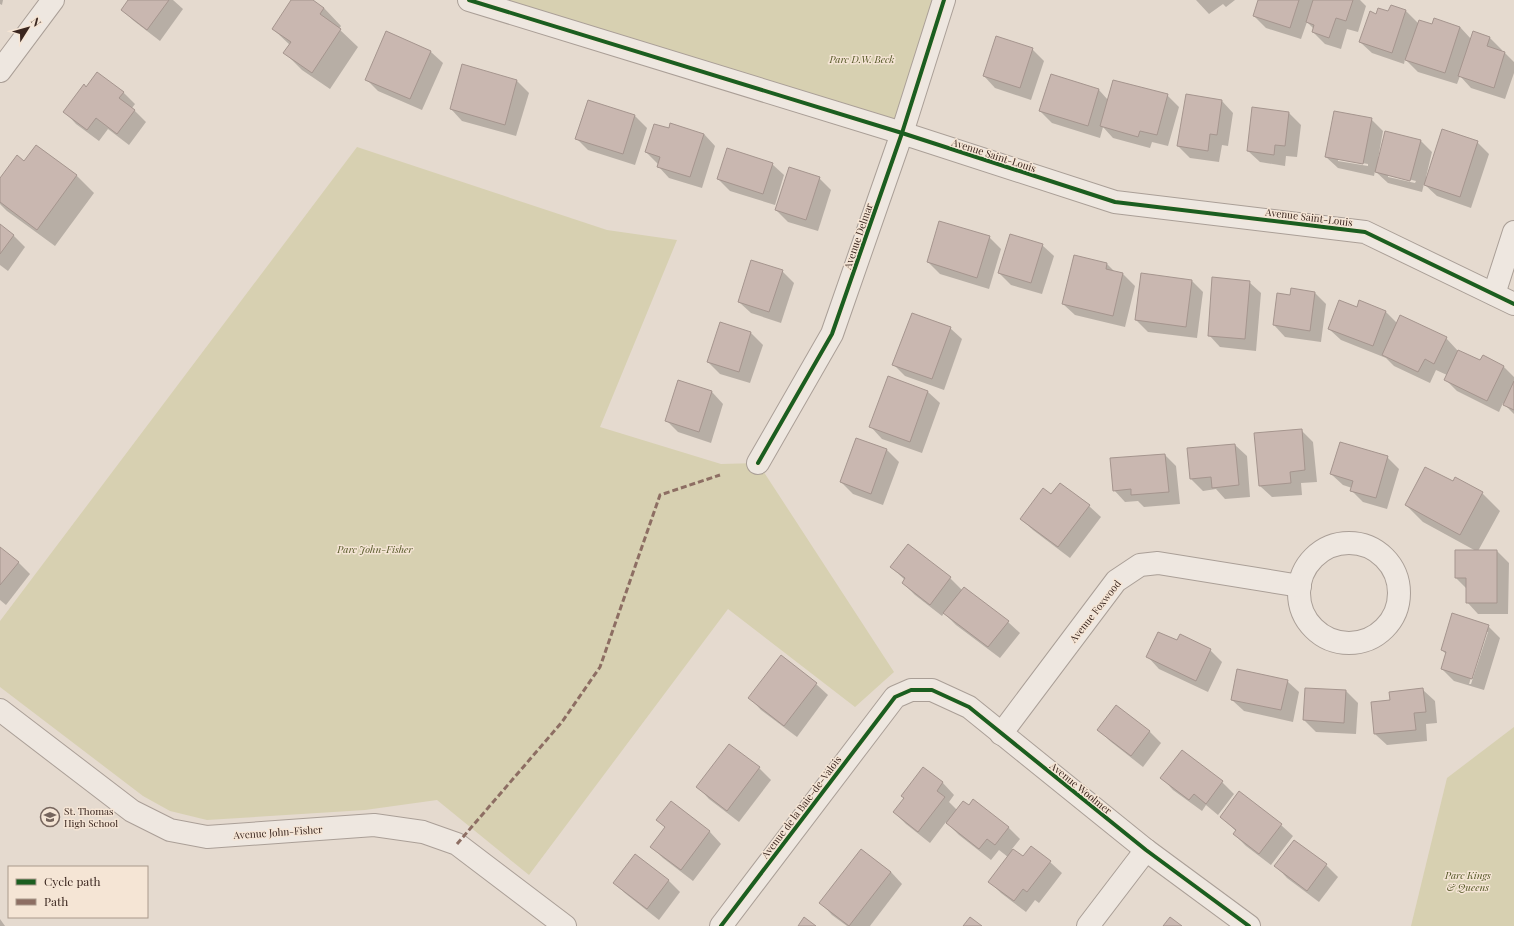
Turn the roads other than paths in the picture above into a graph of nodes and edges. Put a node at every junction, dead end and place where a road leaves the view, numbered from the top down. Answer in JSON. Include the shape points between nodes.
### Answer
{"nodes":[{"id":1,"x":53,"y":0,"type":"edge"},
{"id":2,"x":469,"y":0,"type":"edge"},
{"id":3,"x":944,"y":0,"type":"edge"},
{"id":4,"x":0,"y":71,"type":"edge"},
{"id":5,"x":902,"y":134,"type":"junction"},
{"id":6,"x":1514,"y":232,"type":"edge"},
{"id":7,"x":1494,"y":294,"type":"junction"},
{"id":8,"x":1514,"y":304,"type":"edge"},
{"id":9,"x":758,"y":463,"type":"dead end"},
{"id":10,"x":1300,"y":586,"type":"junction"},
{"id":11,"x":895,"y":697,"type":"joint"},
{"id":12,"x":0,"y":710,"type":"edge"},
{"id":13,"x":1000,"y":734,"type":"junction"},
{"id":14,"x":1146,"y":850,"type":"junction"},
{"id":15,"x":564,"y":926,"type":"edge"},
{"id":16,"x":720,"y":926,"type":"edge"},
{"id":17,"x":1088,"y":926,"type":"edge"},
{"id":18,"x":1249,"y":926,"type":"edge"}],
"edges":[{"from":1,"to":4,"type":"street"},
{"from":2,"to":5,"type":"street","name":"Avenue Saint-Louis"},
{"from":3,"to":5,"type":"street","name":"Avenue Delmar"},
{"from":5,"to":7,"type":"street","name":"Avenue Saint-Louis","via":[[1115,202],[1365,232]]},
{"from":5,"to":9,"type":"street","name":"Avenue Delmar","via":[[832,334]]},
{"from":6,"to":7,"type":"street"},
{"from":7,"to":8,"type":"street","name":"Avenue Saint-Louis"},
{"from":10,"to":10,"type":"street","via":[[1309,562],[1321,550],[1336,544],[1352,542],[1368,546],[1382,554],[1399,582],[1399,598],[1395,614],[1385,628],[1371,638],[1355,643],[1338,642],[1323,635],[1310,624],[1302,609]]},
{"from":10,"to":13,"type":"street","name":"Avenue Foxwood","via":[[1158,563],[1140,565],[1116,581]]},
{"from":11,"to":13,"type":"street","name":"Avenue Woolmer","via":[[911,690],[932,690],[969,707]]},
{"from":11,"to":16,"type":"street","name":"Avenue de la Baie-de-Valois"},
{"from":12,"to":15,"type":"street","name":"Avenue John-Fisher","via":[[132,811],[170,830],[207,837],[374,825],[423,832],[457,844]]},
{"from":13,"to":14,"type":"street","name":"Avenue Woolmer"},
{"from":14,"to":17,"type":"street"},
{"from":14,"to":18,"type":"street","name":"Avenue Woolmer"}]}
